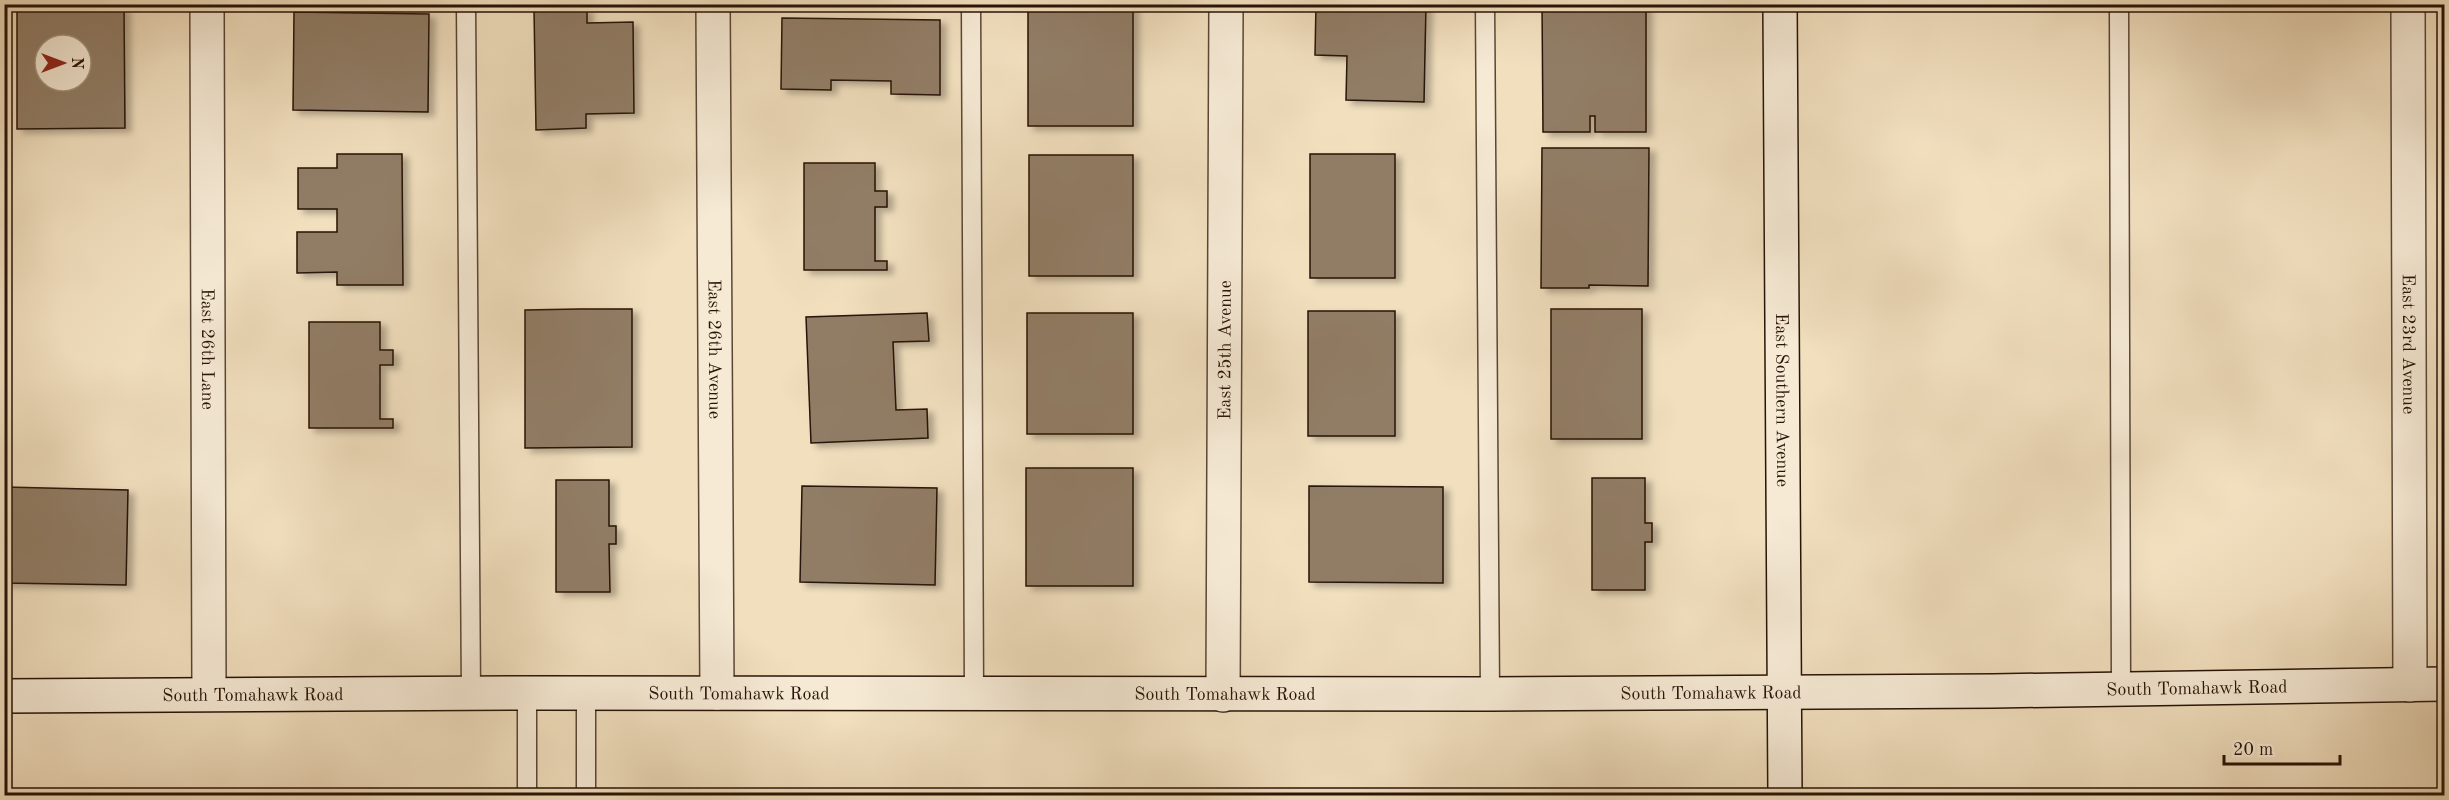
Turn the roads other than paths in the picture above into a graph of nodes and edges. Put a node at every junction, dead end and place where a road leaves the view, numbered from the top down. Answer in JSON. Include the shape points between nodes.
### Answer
{"nodes":[{"id":1,"x":207,"y":4,"type":"edge"},
{"id":2,"x":466,"y":4,"type":"edge"},
{"id":3,"x":713,"y":4,"type":"edge"},
{"id":4,"x":971,"y":4,"type":"edge"},
{"id":5,"x":1226,"y":4,"type":"edge"},
{"id":6,"x":1485,"y":4,"type":"edge"},
{"id":7,"x":1780,"y":4,"type":"edge"},
{"id":8,"x":2119,"y":4,"type":"edge"},
{"id":9,"x":2408,"y":4,"type":"edge"},
{"id":10,"x":2445,"y":684,"type":"edge"},
{"id":11,"x":2410,"y":685,"type":"junction"},
{"id":12,"x":2121,"y":689,"type":"junction"},
{"id":13,"x":1785,"y":692,"type":"junction"},
{"id":14,"x":527,"y":693,"type":"junction"},
{"id":15,"x":586,"y":693,"type":"junction"},
{"id":16,"x":717,"y":693,"type":"junction"},
{"id":17,"x":208,"y":694,"type":"junction"},
{"id":18,"x":471,"y":694,"type":"junction"},
{"id":19,"x":974,"y":694,"type":"junction"},
{"id":20,"x":1490,"y":694,"type":"junction"},
{"id":21,"x":1223,"y":695,"type":"junction"},
{"id":22,"x":4,"y":696,"type":"edge"},
{"id":23,"x":527,"y":795,"type":"edge"},
{"id":24,"x":586,"y":795,"type":"edge"},
{"id":25,"x":1785,"y":795,"type":"edge"}],
"edges":[{"from":1,"to":17,"type":"main road","name":"East 26th Lane"},
{"from":2,"to":18,"type":"lane"},
{"from":3,"to":16,"type":"main road","name":"East 26th Avenue"},
{"from":4,"to":19,"type":"lane"},
{"from":5,"to":21,"type":"main road","name":"East 25th Avenue"},
{"from":6,"to":20,"type":"lane"},
{"from":7,"to":13,"type":"main road","name":"East Southern Avenue"},
{"from":8,"to":12,"type":"lane"},
{"from":9,"to":11,"type":"main road","name":"East 23rd Avenue"},
{"from":10,"to":11,"type":"main road","name":"South Tomahawk Road"},
{"from":11,"to":12,"type":"main road","name":"South Tomahawk Road"},
{"from":12,"to":13,"type":"main road","name":"South Tomahawk Road"},
{"from":13,"to":20,"type":"main road","name":"South Tomahawk Road"},
{"from":13,"to":25,"type":"main road","name":"East Southern Avenue"},
{"from":14,"to":15,"type":"main road","name":"South Tomahawk Road"},
{"from":14,"to":18,"type":"main road","name":"South Tomahawk Road"},
{"from":14,"to":23,"type":"lane"},
{"from":15,"to":16,"type":"main road","name":"South Tomahawk Road"},
{"from":15,"to":24,"type":"lane"},
{"from":16,"to":19,"type":"main road","name":"South Tomahawk Road"},
{"from":17,"to":18,"type":"main road","name":"South Tomahawk Road"},
{"from":17,"to":22,"type":"main road","name":"South Tomahawk Road"},
{"from":19,"to":21,"type":"main road","name":"South Tomahawk Road"},
{"from":20,"to":21,"type":"main road","name":"South Tomahawk Road"}]}
